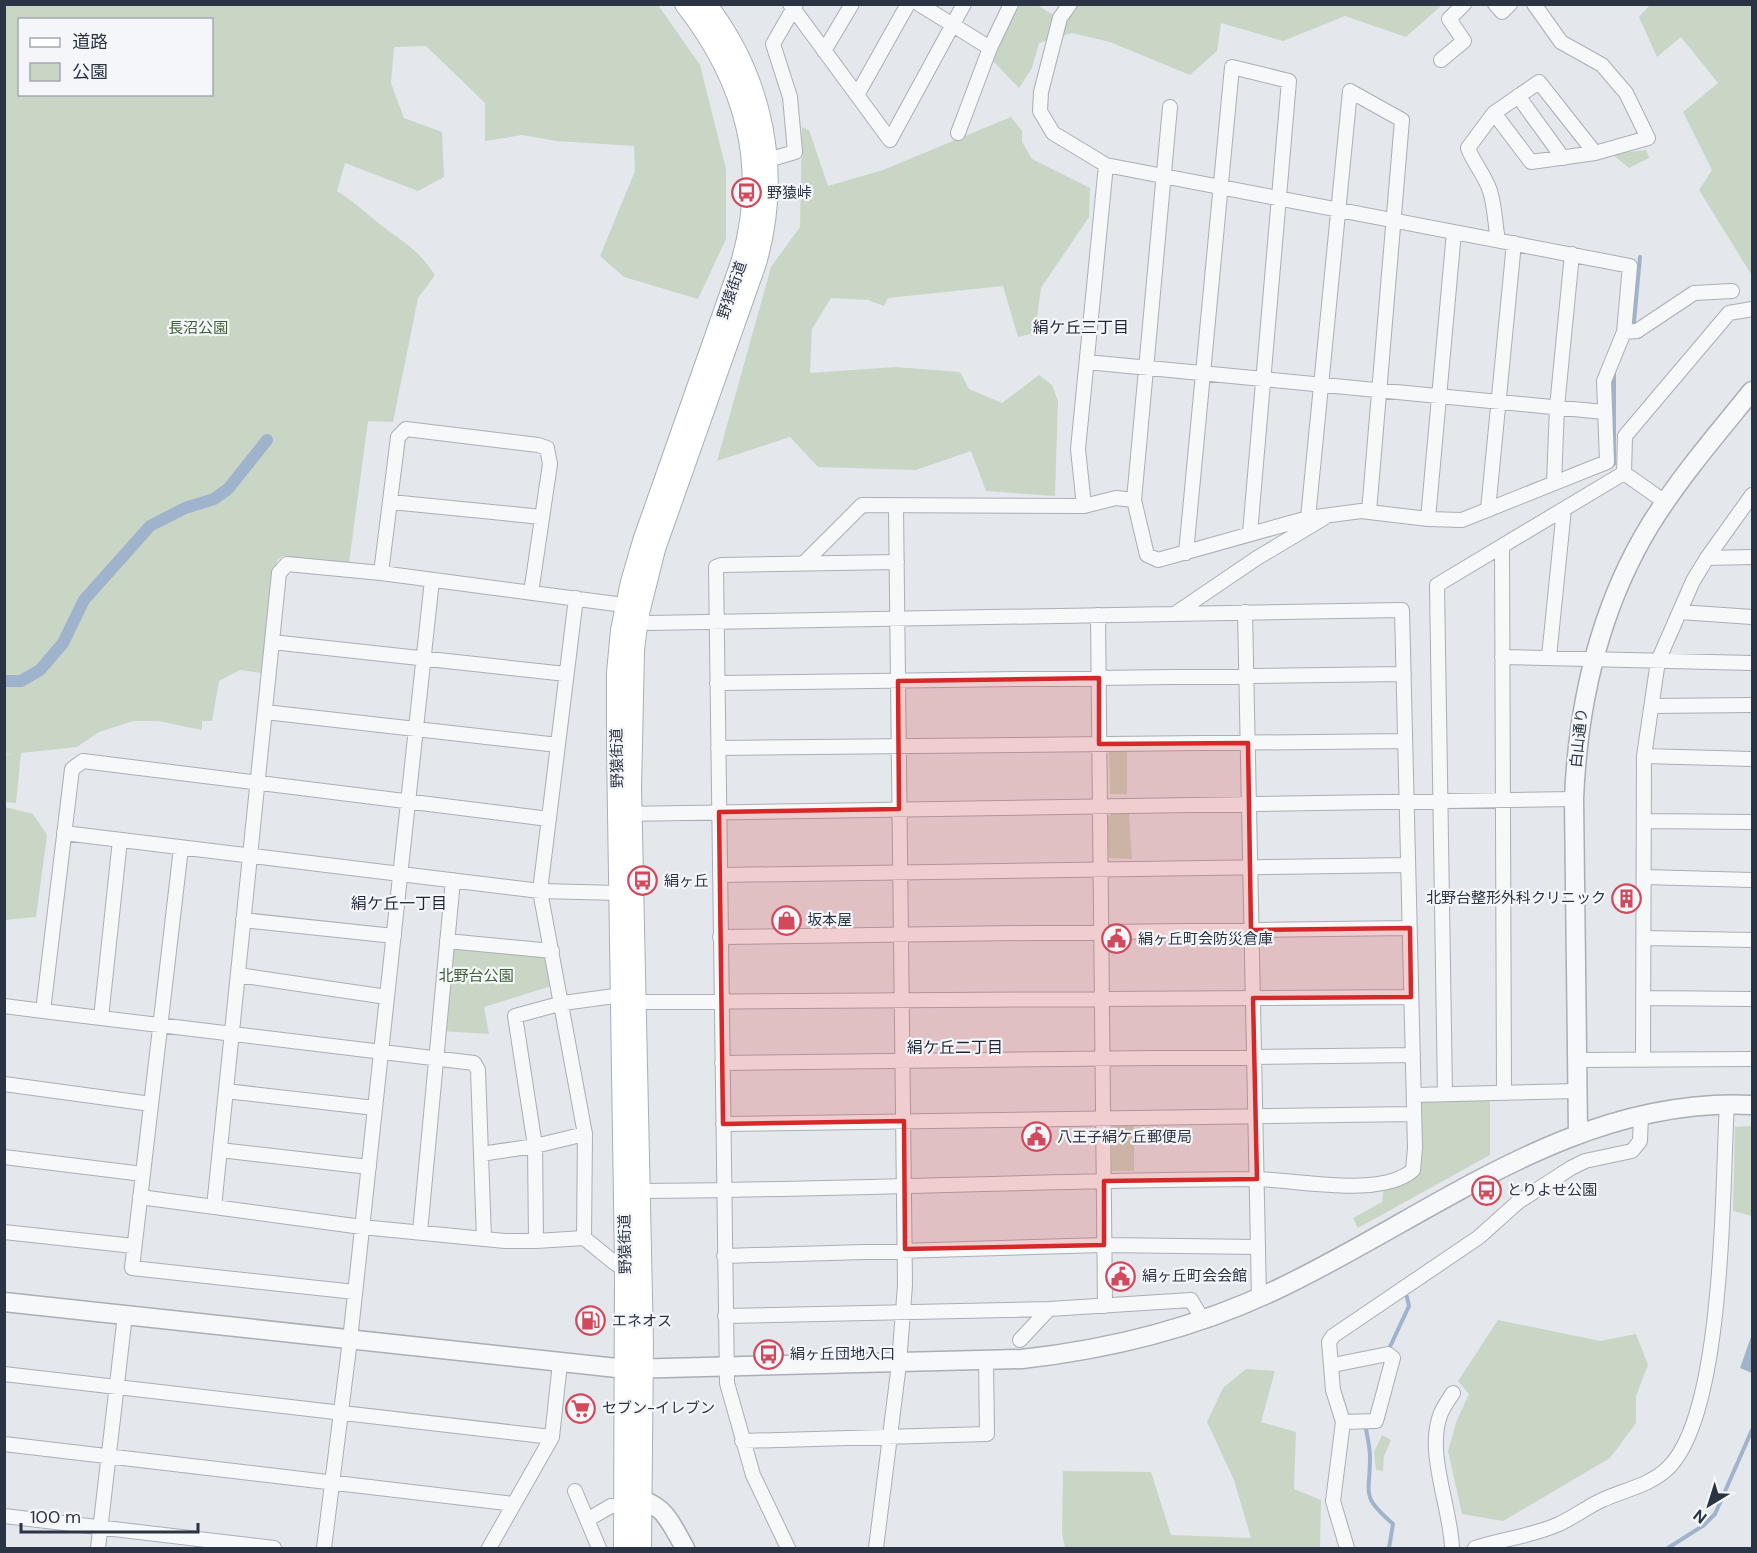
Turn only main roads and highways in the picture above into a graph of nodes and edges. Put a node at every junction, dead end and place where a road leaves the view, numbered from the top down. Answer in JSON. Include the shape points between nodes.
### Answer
{"nodes":[{"id":1,"x":686,"y":4,"type":"edge"},
{"id":2,"x":711,"y":13,"type":"edge"},
{"id":3,"x":631,"y":612,"type":"junction"},
{"id":4,"x":625,"y":814,"type":"junction"},
{"id":5,"x":629,"y":998,"type":"junction"},
{"id":6,"x":634,"y":1369,"type":"junction"},
{"id":7,"x":631,"y":1500,"type":"junction"},
{"id":8,"x":624,"y":1548,"type":"edge"},
{"id":9,"x":641,"y":1548,"type":"edge"}],
"edges":[{"from":1,"to":2,"type":"main road","name":"野猿街道"},
{"from":2,"to":3,"type":"main road","name":"野猿街道","via":[[745,116],[752,160],[752,216],[741,263],[642,541]]},
{"from":2,"to":3,"type":"main road","name":"野猿街道","via":[[736,51],[750,82],[765,133],[767,213],[761,247]]},
{"from":3,"to":4,"type":"main road","name":"野猿街道"},
{"from":4,"to":5,"type":"main road","name":"野猿街道"},
{"from":4,"to":5,"type":"main road","name":"野猿街道","via":[[619,893]]},
{"from":5,"to":6,"type":"main road","name":"野猿街道","via":[[639,1191]]},
{"from":5,"to":6,"type":"main road","name":"野猿街道","via":[[625,1265]]},
{"from":6,"to":7,"type":"main road","name":"野猿街道"},
{"from":7,"to":8,"type":"main road","name":"野猿街道"},
{"from":7,"to":9,"type":"main road","name":"野猿街道"}]}
